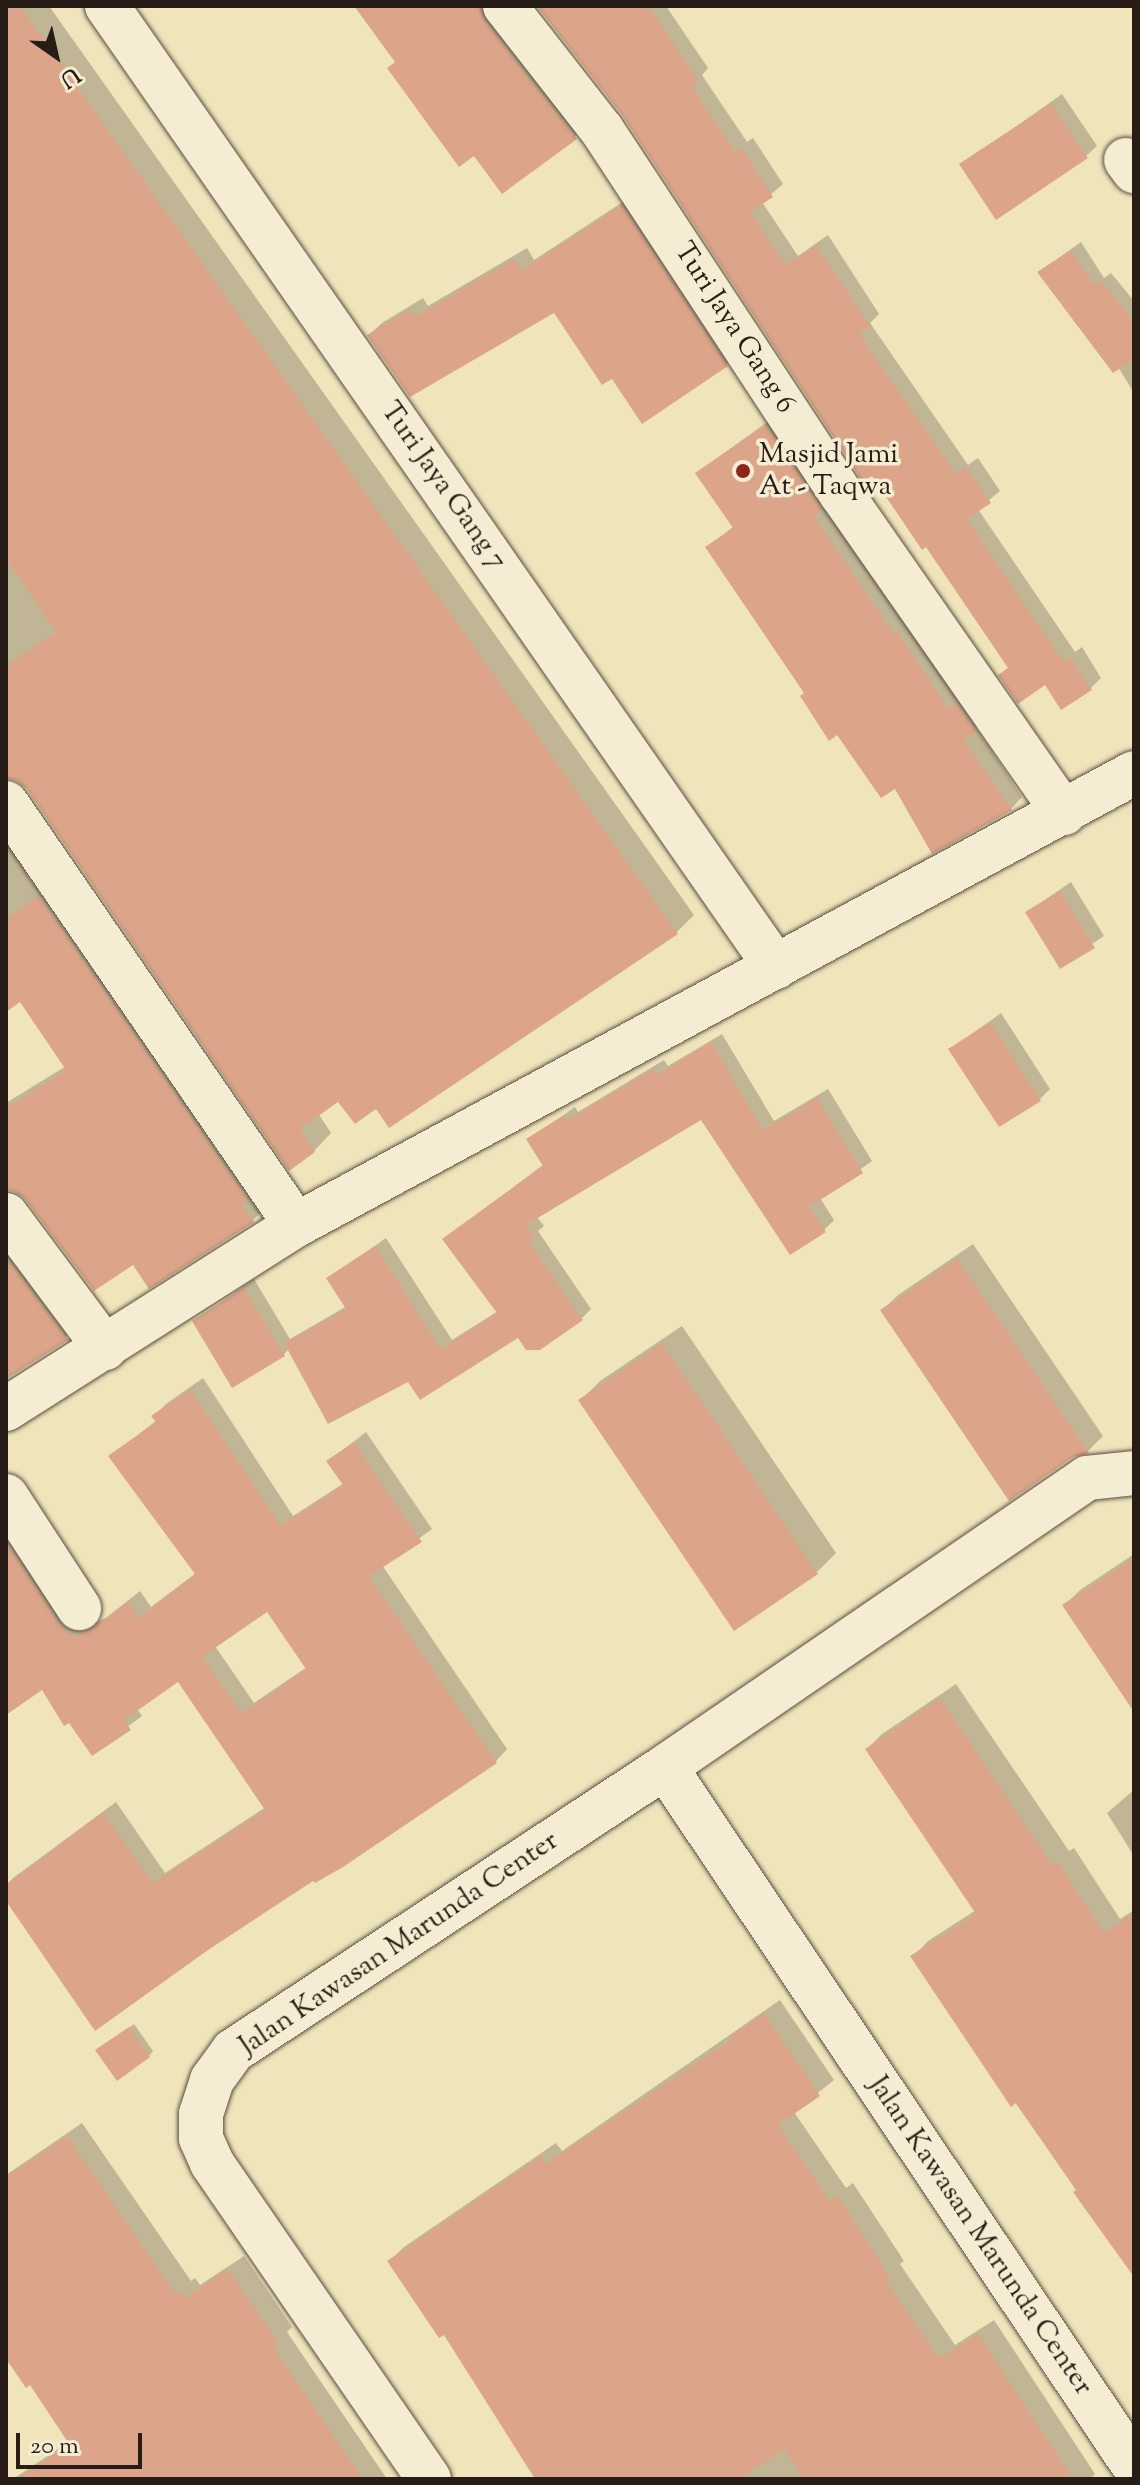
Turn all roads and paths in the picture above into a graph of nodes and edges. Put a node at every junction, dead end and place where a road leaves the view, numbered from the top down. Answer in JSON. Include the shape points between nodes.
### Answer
{"nodes":[{"id":1,"x":107,"y":6,"type":"edge"},
{"id":2,"x":505,"y":6,"type":"edge"},
{"id":3,"x":1134,"y":773,"type":"edge"},
{"id":4,"x":6,"y":803,"type":"edge"},
{"id":5,"x":1064,"y":813,"type":"junction"},
{"id":6,"x":776,"y":967,"type":"junction"},
{"id":7,"x":6,"y":1215,"type":"edge"},
{"id":8,"x":296,"y":1225,"type":"junction"},
{"id":9,"x":105,"y":1348,"type":"junction"},
{"id":10,"x":6,"y":1409,"type":"edge"},
{"id":11,"x":1134,"y":1473,"type":"edge"},
{"id":12,"x":6,"y":1496,"type":"edge"},
{"id":13,"x":79,"y":1608,"type":"dead end"},
{"id":14,"x":665,"y":1767,"type":"junction"},
{"id":15,"x":1134,"y":2466,"type":"edge"},
{"id":16,"x":429,"y":2479,"type":"edge"}],
"edges":[{"from":1,"to":6,"type":"street","name":"Turi Jaya Gang 7"},
{"from":2,"to":5,"type":"street","name":"Turi Jaya Gang 6","via":[[602,130],[842,495]]},
{"from":3,"to":5,"type":"street"},
{"from":4,"to":8,"type":"street"},
{"from":5,"to":6,"type":"street"},
{"from":6,"to":8,"type":"street"},
{"from":7,"to":9,"type":"street"},
{"from":8,"to":9,"type":"street"},
{"from":9,"to":10,"type":"street"},
{"from":11,"to":14,"type":"street","name":"Jalan Kawasan Marunda Center","via":[[1087,1478]]},
{"from":12,"to":13,"type":"street"},
{"from":14,"to":15,"type":"street","name":"Jalan Kawasan Marunda Center"},
{"from":14,"to":16,"type":"street","name":"Jalan Kawasan Marunda Center","via":[[233,2051],[208,2092],[201,2138],[212,2163]]}]}
